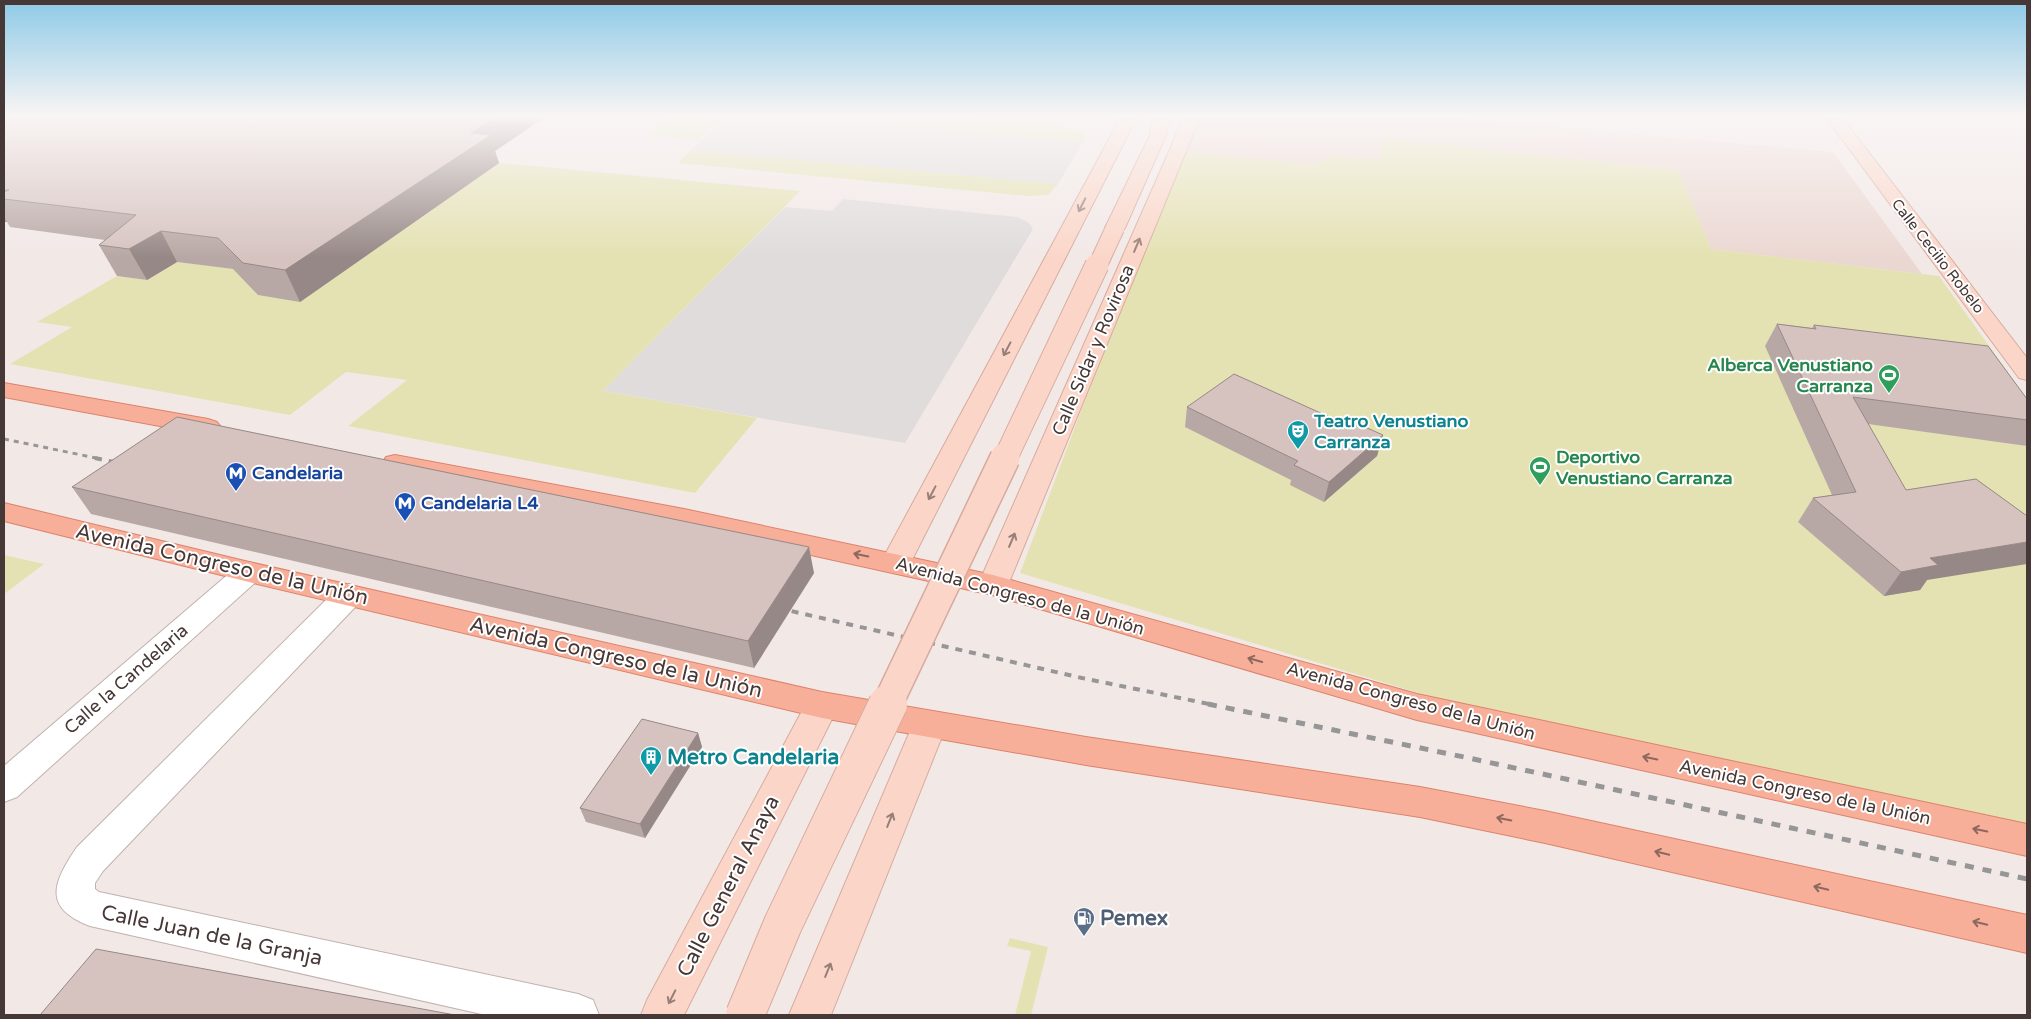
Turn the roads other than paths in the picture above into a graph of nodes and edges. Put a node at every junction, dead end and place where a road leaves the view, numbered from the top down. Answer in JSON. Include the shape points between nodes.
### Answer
{"nodes":[{"id":1,"x":1105,"y":163,"type":"edge"},
{"id":2,"x":1145,"y":163,"type":"edge"},
{"id":3,"x":1173,"y":163,"type":"edge"},
{"id":4,"x":1868,"y":163,"type":"edge"},
{"id":5,"x":2027,"y":373,"type":"edge"},
{"id":6,"x":4,"y":390,"type":"edge"},
{"id":7,"x":234,"y":432,"type":"edge"},
{"id":8,"x":370,"y":458,"type":"edge"},
{"id":9,"x":4,"y":512,"type":"edge"},
{"id":10,"x":896,"y":562,"type":"junction"},
{"id":11,"x":249,"y":572,"type":"junction"},
{"id":12,"x":993,"y":584,"type":"junction"},
{"id":13,"x":348,"y":595,"type":"junction"},
{"id":14,"x":822,"y":705,"type":"junction"},
{"id":15,"x":930,"y":724,"type":"junction"},
{"id":16,"x":4,"y":786,"type":"edge"},
{"id":17,"x":2027,"y":840,"type":"edge"},
{"id":18,"x":2027,"y":934,"type":"edge"},
{"id":19,"x":578,"y":1015,"type":"edge"},
{"id":20,"x":662,"y":1015,"type":"edge"},
{"id":21,"x":746,"y":1015,"type":"edge"},
{"id":22,"x":810,"y":1015,"type":"edge"}],
"edges":[{"from":1,"to":10,"type":"street","one_way":true},
{"from":2,"to":21,"type":"street","bridge":true,"via":[[784,924]]},
{"from":12,"to":3,"type":"street","name":"Calle Sidar y Rovirosa","one_way":true},
{"from":4,"to":5,"type":"street","name":"Calle Cecilio Robelo"},
{"from":6,"to":7,"type":"main road"},
{"from":10,"to":8,"type":"main road","name":"Avenida Congreso de la Unión","one_way":true},
{"from":9,"to":11,"type":"main road","name":"Avenida Congreso de la Unión"},
{"from":10,"to":12,"type":"main road","name":"Avenida Congreso de la Unión"},
{"from":11,"to":13,"type":"main road","name":"Avenida Congreso de la Unión"},
{"from":11,"to":16,"type":"street","name":"Calle la Candelaria"},
{"from":17,"to":12,"type":"main road","name":"Avenida Congreso de la Unión","one_way":true,"via":[[1417,706]]},
{"from":13,"to":14,"type":"main road","name":"Avenida Congreso de la Unión"},
{"from":13,"to":19,"type":"street","name":"Calle Juan de la Granja","via":[[90,859],[76,880],[76,898],[90,908]]},
{"from":14,"to":15,"type":"main road","name":"Avenida Congreso de la Unión"},
{"from":14,"to":20,"type":"street","name":"Calle General Anaya","one_way":true},
{"from":18,"to":15,"type":"main road","name":"Avenida Congreso de la Unión","one_way":true,"via":[[1420,802]]},
{"from":22,"to":15,"type":"street","one_way":true}]}
